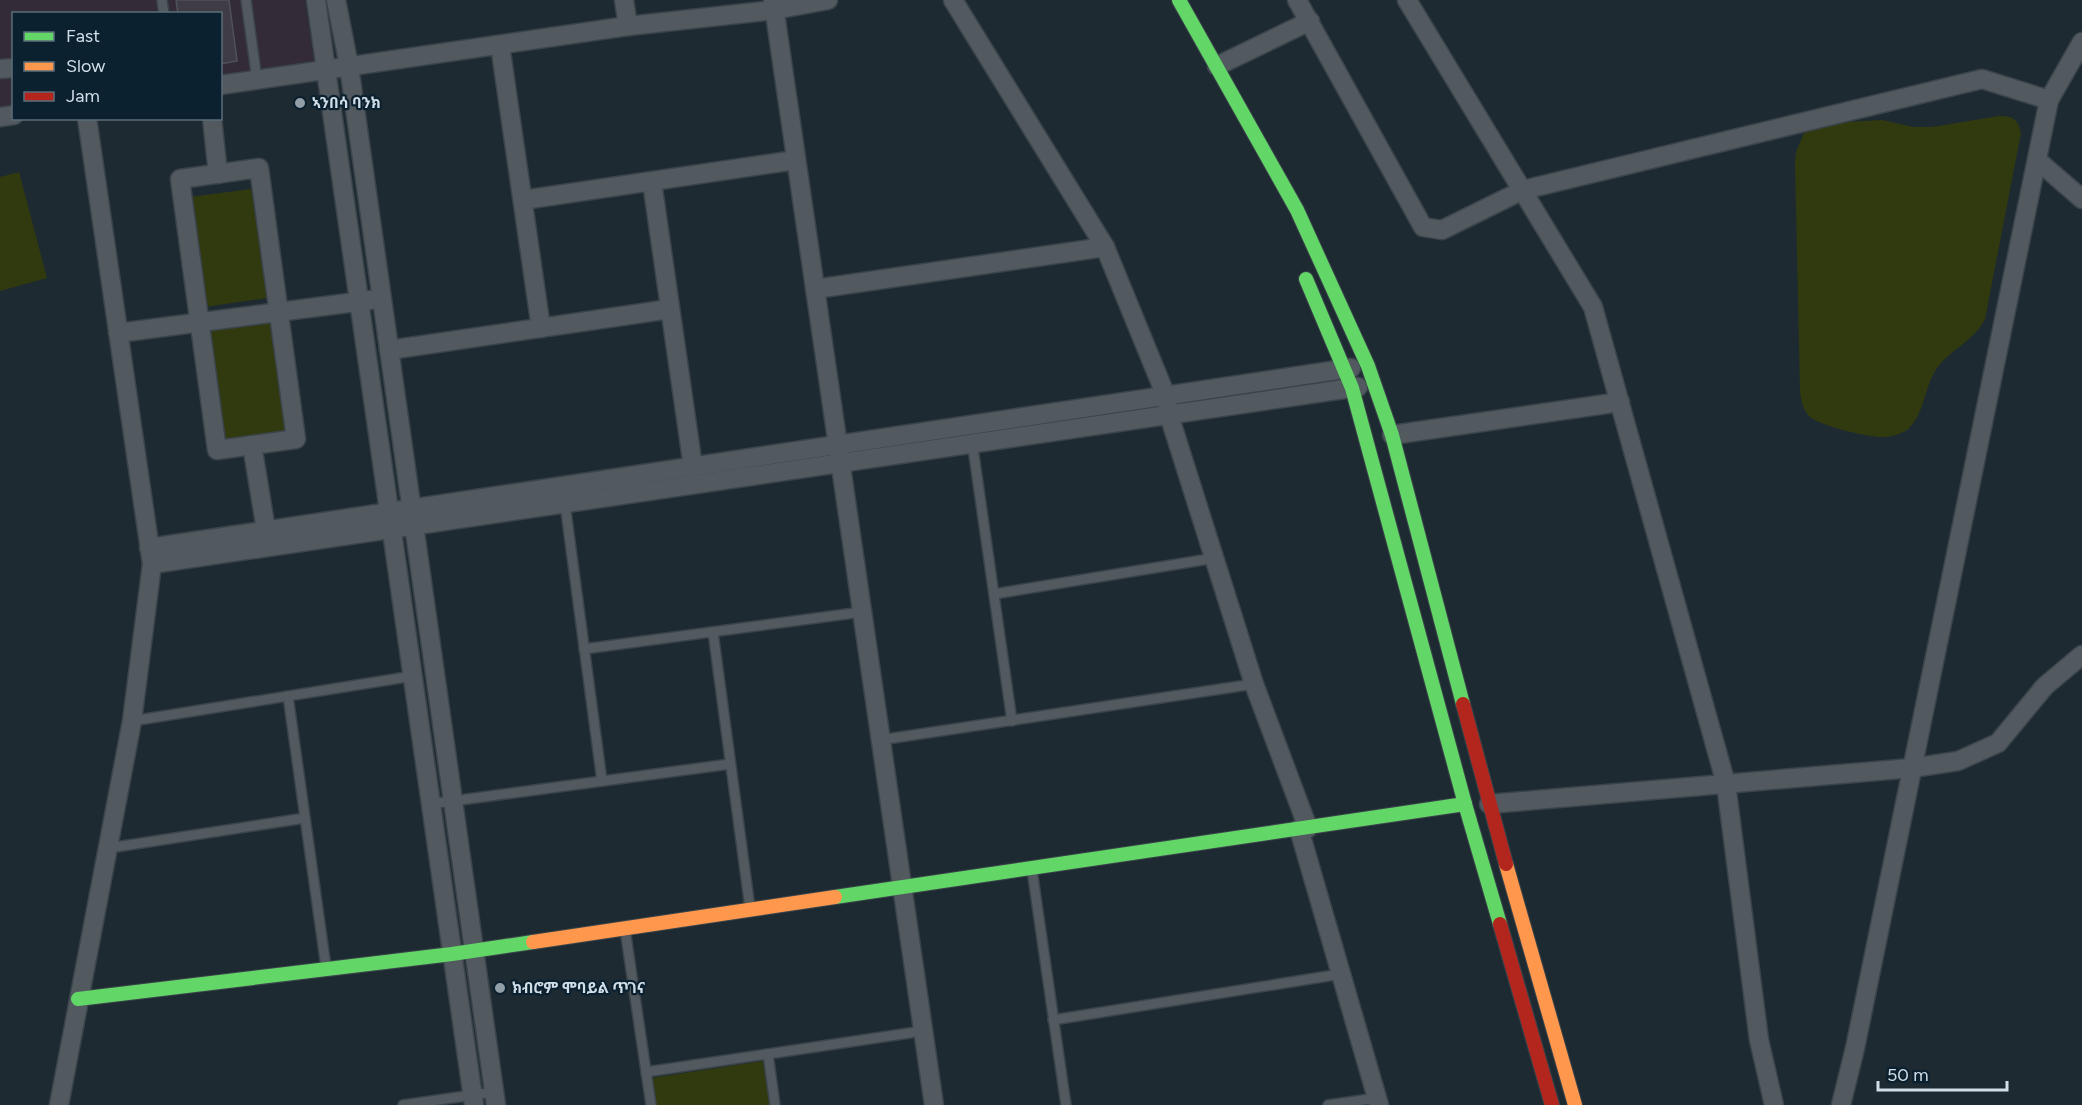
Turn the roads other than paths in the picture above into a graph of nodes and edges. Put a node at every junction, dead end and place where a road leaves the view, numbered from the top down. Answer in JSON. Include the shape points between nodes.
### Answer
{"nodes":[{"id":1,"x":246,"y":0,"type":"edge"},
{"id":2,"x":316,"y":0,"type":"edge"},
{"id":3,"x":336,"y":0,"type":"edge"},
{"id":4,"x":624,"y":0,"type":"edge"},
{"id":5,"x":828,"y":0,"type":"edge"},
{"id":6,"x":953,"y":0,"type":"edge"},
{"id":7,"x":1179,"y":0,"type":"edge"},
{"id":8,"x":1297,"y":0,"type":"edge"},
{"id":9,"x":1407,"y":0,"type":"edge"},
{"id":10,"x":774,"y":5,"type":"edge"},
{"id":11,"x":1310,"y":21,"type":"junction"},
{"id":12,"x":628,"y":26,"type":"junction"},
{"id":13,"x":2082,"y":42,"type":"edge"},
{"id":14,"x":500,"y":45,"type":"junction"},
{"id":15,"x":349,"y":66,"type":"junction"},
{"id":16,"x":1217,"y":66,"type":"junction"},
{"id":17,"x":326,"y":70,"type":"junction"},
{"id":18,"x":257,"y":80,"type":"junction"},
{"id":19,"x":222,"y":85,"type":"edge"},
{"id":20,"x":2049,"y":100,"type":"junction"},
{"id":21,"x":87,"y":120,"type":"edge"},
{"id":22,"x":212,"y":120,"type":"edge"},
{"id":23,"x":796,"y":160,"type":"junction"},
{"id":24,"x":2037,"y":160,"type":"junction"},
{"id":25,"x":218,"y":174,"type":"junction"},
{"id":26,"x":652,"y":182,"type":"junction"},
{"id":27,"x":1523,"y":190,"type":"junction"},
{"id":28,"x":2082,"y":199,"type":"edge"},
{"id":29,"x":523,"y":200,"type":"junction"},
{"id":30,"x":1105,"y":247,"type":"junction"},
{"id":31,"x":1299,"y":263,"type":"dead end"},
{"id":32,"x":815,"y":289,"type":"junction"},
{"id":33,"x":382,"y":299,"type":"junction"},
{"id":34,"x":359,"y":302,"type":"junction"},
{"id":35,"x":670,"y":309,"type":"junction"},
{"id":36,"x":279,"y":313,"type":"junction"},
{"id":37,"x":200,"y":323,"type":"junction"},
{"id":38,"x":541,"y":328,"type":"junction"},
{"id":39,"x":118,"y":333,"type":"junction"},
{"id":40,"x":389,"y":350,"type":"junction"},
{"id":41,"x":1368,"y":366,"type":"junction"},
{"id":42,"x":1344,"y":370,"type":"junction"},
{"id":43,"x":1374,"y":385,"type":"junction"},
{"id":44,"x":1352,"y":388,"type":"junction"},
{"id":45,"x":1166,"y":396,"type":"junction"},
{"id":46,"x":1620,"y":402,"type":"junction"},
{"id":47,"x":1169,"y":415,"type":"junction"},
{"id":48,"x":969,"y":426,"type":"junction"},
{"id":49,"x":1392,"y":435,"type":"junction"},
{"id":50,"x":972,"y":444,"type":"junction"},
{"id":51,"x":252,"y":445,"type":"junction"},
{"id":52,"x":839,"y":454,"type":"junction"},
{"id":53,"x":693,"y":467,"type":"junction"},
{"id":54,"x":565,"y":504,"type":"junction"},
{"id":55,"x":412,"y":517,"type":"junction"},
{"id":56,"x":390,"y":521,"type":"junction"},
{"id":57,"x":268,"y":539,"type":"junction"},
{"id":58,"x":151,"y":556,"type":"junction"},
{"id":59,"x":1215,"y":558,"type":"junction"},
{"id":60,"x":994,"y":594,"type":"junction"},
{"id":61,"x":862,"y":612,"type":"junction"},
{"id":62,"x":713,"y":632,"type":"junction"},
{"id":63,"x":584,"y":649,"type":"junction"},
{"id":64,"x":2082,"y":655,"type":"edge"},
{"id":65,"x":413,"y":676,"type":"junction"},
{"id":66,"x":1254,"y":684,"type":"junction"},
{"id":67,"x":288,"y":696,"type":"junction"},
{"id":68,"x":132,"y":720,"type":"junction"},
{"id":69,"x":1012,"y":721,"type":"junction"},
{"id":70,"x":880,"y":740,"type":"junction"},
{"id":71,"x":730,"y":764,"type":"junction"},
{"id":72,"x":1912,"y":768,"type":"junction"},
{"id":73,"x":602,"y":781,"type":"junction"},
{"id":74,"x":1726,"y":784,"type":"junction"},
{"id":75,"x":452,"y":801,"type":"junction"},
{"id":76,"x":430,"y":804,"type":"junction"},
{"id":77,"x":1465,"y":804,"type":"junction"},
{"id":78,"x":1489,"y":804,"type":"junction"},
{"id":79,"x":305,"y":818,"type":"junction"},
{"id":80,"x":1304,"y":828,"type":"junction"},
{"id":81,"x":109,"y":848,"type":"junction"},
{"id":82,"x":1032,"y":869,"type":"junction"},
{"id":83,"x":902,"y":888,"type":"junction"},
{"id":84,"x":750,"y":911,"type":"junction"},
{"id":85,"x":625,"y":929,"type":"junction"},
{"id":86,"x":474,"y":951,"type":"junction"},
{"id":87,"x":452,"y":954,"type":"junction"},
{"id":88,"x":326,"y":969,"type":"junction"},
{"id":89,"x":1341,"y":974,"type":"junction"},
{"id":90,"x":78,"y":999,"type":"junction"},
{"id":91,"x":1053,"y":1020,"type":"junction"},
{"id":92,"x":923,"y":1031,"type":"junction"},
{"id":93,"x":1556,"y":1037,"type":"junction"},
{"id":94,"x":1534,"y":1043,"type":"junction"},
{"id":95,"x":768,"y":1054,"type":"junction"},
{"id":96,"x":646,"y":1072,"type":"junction"},
{"id":97,"x":495,"y":1098,"type":"edge"},
{"id":98,"x":473,"y":1100,"type":"edge"},
{"id":99,"x":1378,"y":1102,"type":"edge"},
{"id":100,"x":59,"y":1105,"type":"edge"},
{"id":101,"x":404,"y":1105,"type":"edge"},
{"id":102,"x":651,"y":1105,"type":"edge"},
{"id":103,"x":776,"y":1105,"type":"edge"},
{"id":104,"x":934,"y":1105,"type":"edge"},
{"id":105,"x":1066,"y":1105,"type":"edge"},
{"id":106,"x":1328,"y":1105,"type":"edge"},
{"id":107,"x":1552,"y":1105,"type":"edge"},
{"id":108,"x":1575,"y":1105,"type":"edge"},
{"id":109,"x":1774,"y":1105,"type":"edge"},
{"id":110,"x":1841,"y":1105,"type":"edge"}],
"edges":[{"from":1,"to":18,"type":"lane"},
{"from":2,"to":17,"type":"street"},
{"from":3,"to":15,"type":"street"},
{"from":4,"to":12,"type":"street"},
{"from":5,"to":10,"type":"street"},
{"from":6,"to":30,"type":"street"},
{"from":7,"to":16,"type":"main road"},
{"from":8,"to":11,"type":"street"},
{"from":9,"to":27,"type":"street"},
{"from":10,"to":12,"type":"street"},
{"from":10,"to":23,"type":"street"},
{"from":11,"to":16,"type":"street"},
{"from":11,"to":27,"type":"street","via":[[1423,227],[1442,230]]},
{"from":12,"to":14,"type":"street"},
{"from":13,"to":20,"type":"street"},
{"from":14,"to":15,"type":"street"},
{"from":14,"to":29,"type":"street"},
{"from":15,"to":17,"type":"street"},
{"from":15,"to":33,"type":"street"},
{"from":16,"to":41,"type":"main road","via":[[1297,210]]},
{"from":17,"to":18,"type":"street"},
{"from":17,"to":34,"type":"street"},
{"from":18,"to":19,"type":"street"},
{"from":20,"to":24,"type":"street"},
{"from":20,"to":27,"type":"street","via":[[1982,79]]},
{"from":21,"to":39,"type":"street"},
{"from":22,"to":25,"type":"street"},
{"from":23,"to":26,"type":"street"},
{"from":23,"to":32,"type":"street"},
{"from":24,"to":28,"type":"street"},
{"from":24,"to":72,"type":"street"},
{"from":25,"to":36,"type":"street","via":[[259,168]]},
{"from":25,"to":37,"type":"street","via":[[180,179]]},
{"from":26,"to":29,"type":"street"},
{"from":26,"to":35,"type":"street"},
{"from":27,"to":46,"type":"street","via":[[1593,307]]},
{"from":29,"to":38,"type":"street"},
{"from":30,"to":32,"type":"street"},
{"from":30,"to":45,"type":"street"},
{"from":31,"to":42,"type":"main road"},
{"from":32,"to":52,"type":"street"},
{"from":33,"to":34,"type":"street"},
{"from":33,"to":40,"type":"street"},
{"from":34,"to":36,"type":"street"},
{"from":34,"to":56,"type":"street"},
{"from":35,"to":38,"type":"street"},
{"from":35,"to":53,"type":"street"},
{"from":36,"to":37,"type":"street"},
{"from":36,"to":51,"type":"street","via":[[297,438]]},
{"from":37,"to":39,"type":"street"},
{"from":37,"to":51,"type":"street","via":[[217,450]]},
{"from":38,"to":40,"type":"street"},
{"from":39,"to":58,"type":"street"},
{"from":40,"to":55,"type":"street"},
{"from":41,"to":42,"type":"street"},
{"from":41,"to":43,"type":"main road"},
{"from":42,"to":44,"type":"main road"},
{"from":42,"to":45,"type":"street"},
{"from":43,"to":44,"type":"street"},
{"from":43,"to":49,"type":"main road"},
{"from":44,"to":47,"type":"street"},
{"from":44,"to":77,"type":"main road"},
{"from":45,"to":47,"type":"street"},
{"from":45,"to":48,"type":"street"},
{"from":46,"to":49,"type":"street"},
{"from":46,"to":74,"type":"street"},
{"from":47,"to":50,"type":"street"},
{"from":47,"to":59,"type":"street"},
{"from":48,"to":50,"type":"lane"},
{"from":48,"to":52,"type":"street"},
{"from":49,"to":78,"type":"main road"},
{"from":50,"to":52,"type":"street"},
{"from":50,"to":60,"type":"lane"},
{"from":51,"to":57,"type":"street"},
{"from":52,"to":53,"type":"street"},
{"from":52,"to":54,"type":"street"},
{"from":52,"to":61,"type":"street"},
{"from":53,"to":55,"type":"street"},
{"from":54,"to":55,"type":"street"},
{"from":54,"to":63,"type":"lane"},
{"from":55,"to":56,"type":"street"},
{"from":55,"to":75,"type":"street"},
{"from":56,"to":57,"type":"street"},
{"from":56,"to":65,"type":"street"},
{"from":57,"to":58,"type":"street"},
{"from":58,"to":68,"type":"street"},
{"from":59,"to":60,"type":"lane"},
{"from":59,"to":66,"type":"street"},
{"from":60,"to":69,"type":"lane"},
{"from":61,"to":62,"type":"lane"},
{"from":61,"to":70,"type":"street"},
{"from":62,"to":63,"type":"lane"},
{"from":62,"to":71,"type":"lane"},
{"from":63,"to":73,"type":"lane"},
{"from":64,"to":72,"type":"street","via":[[2045,686],[1998,743],[1958,760]]},
{"from":65,"to":67,"type":"lane"},
{"from":65,"to":76,"type":"street"},
{"from":66,"to":69,"type":"lane"},
{"from":66,"to":80,"type":"street"},
{"from":67,"to":68,"type":"lane"},
{"from":67,"to":79,"type":"lane"},
{"from":68,"to":81,"type":"street"},
{"from":69,"to":70,"type":"lane"},
{"from":70,"to":83,"type":"street"},
{"from":71,"to":73,"type":"lane"},
{"from":71,"to":84,"type":"lane"},
{"from":72,"to":74,"type":"street"},
{"from":72,"to":110,"type":"street"},
{"from":73,"to":75,"type":"lane"},
{"from":74,"to":78,"type":"street"},
{"from":74,"to":109,"type":"street","via":[[1759,1040]]},
{"from":75,"to":76,"type":"lane"},
{"from":75,"to":86,"type":"street"},
{"from":76,"to":87,"type":"street"},
{"from":77,"to":80,"type":"main road"},
{"from":77,"to":94,"type":"main road"},
{"from":78,"to":93,"type":"main road"},
{"from":79,"to":81,"type":"lane"},
{"from":79,"to":88,"type":"lane"},
{"from":80,"to":82,"type":"main road"},
{"from":80,"to":89,"type":"street"},
{"from":81,"to":90,"type":"street"},
{"from":82,"to":83,"type":"main road"},
{"from":82,"to":91,"type":"lane"},
{"from":83,"to":84,"type":"main road"},
{"from":83,"to":92,"type":"street"},
{"from":84,"to":85,"type":"main road"},
{"from":85,"to":86,"type":"main road"},
{"from":85,"to":96,"type":"lane"},
{"from":86,"to":87,"type":"main road"},
{"from":86,"to":97,"type":"street"},
{"from":87,"to":88,"type":"main road"},
{"from":87,"to":98,"type":"street"},
{"from":88,"to":90,"type":"main road"},
{"from":89,"to":91,"type":"lane"},
{"from":89,"to":99,"type":"street"},
{"from":90,"to":100,"type":"street"},
{"from":91,"to":105,"type":"lane"},
{"from":92,"to":95,"type":"lane"},
{"from":92,"to":104,"type":"street"},
{"from":93,"to":94,"type":"main road"},
{"from":93,"to":108,"type":"main road"},
{"from":94,"to":107,"type":"main road"},
{"from":95,"to":96,"type":"lane"},
{"from":95,"to":103,"type":"lane"},
{"from":96,"to":102,"type":"lane"},
{"from":97,"to":98,"type":"lane"},
{"from":98,"to":101,"type":"lane"},
{"from":99,"to":106,"type":"lane"}]}
